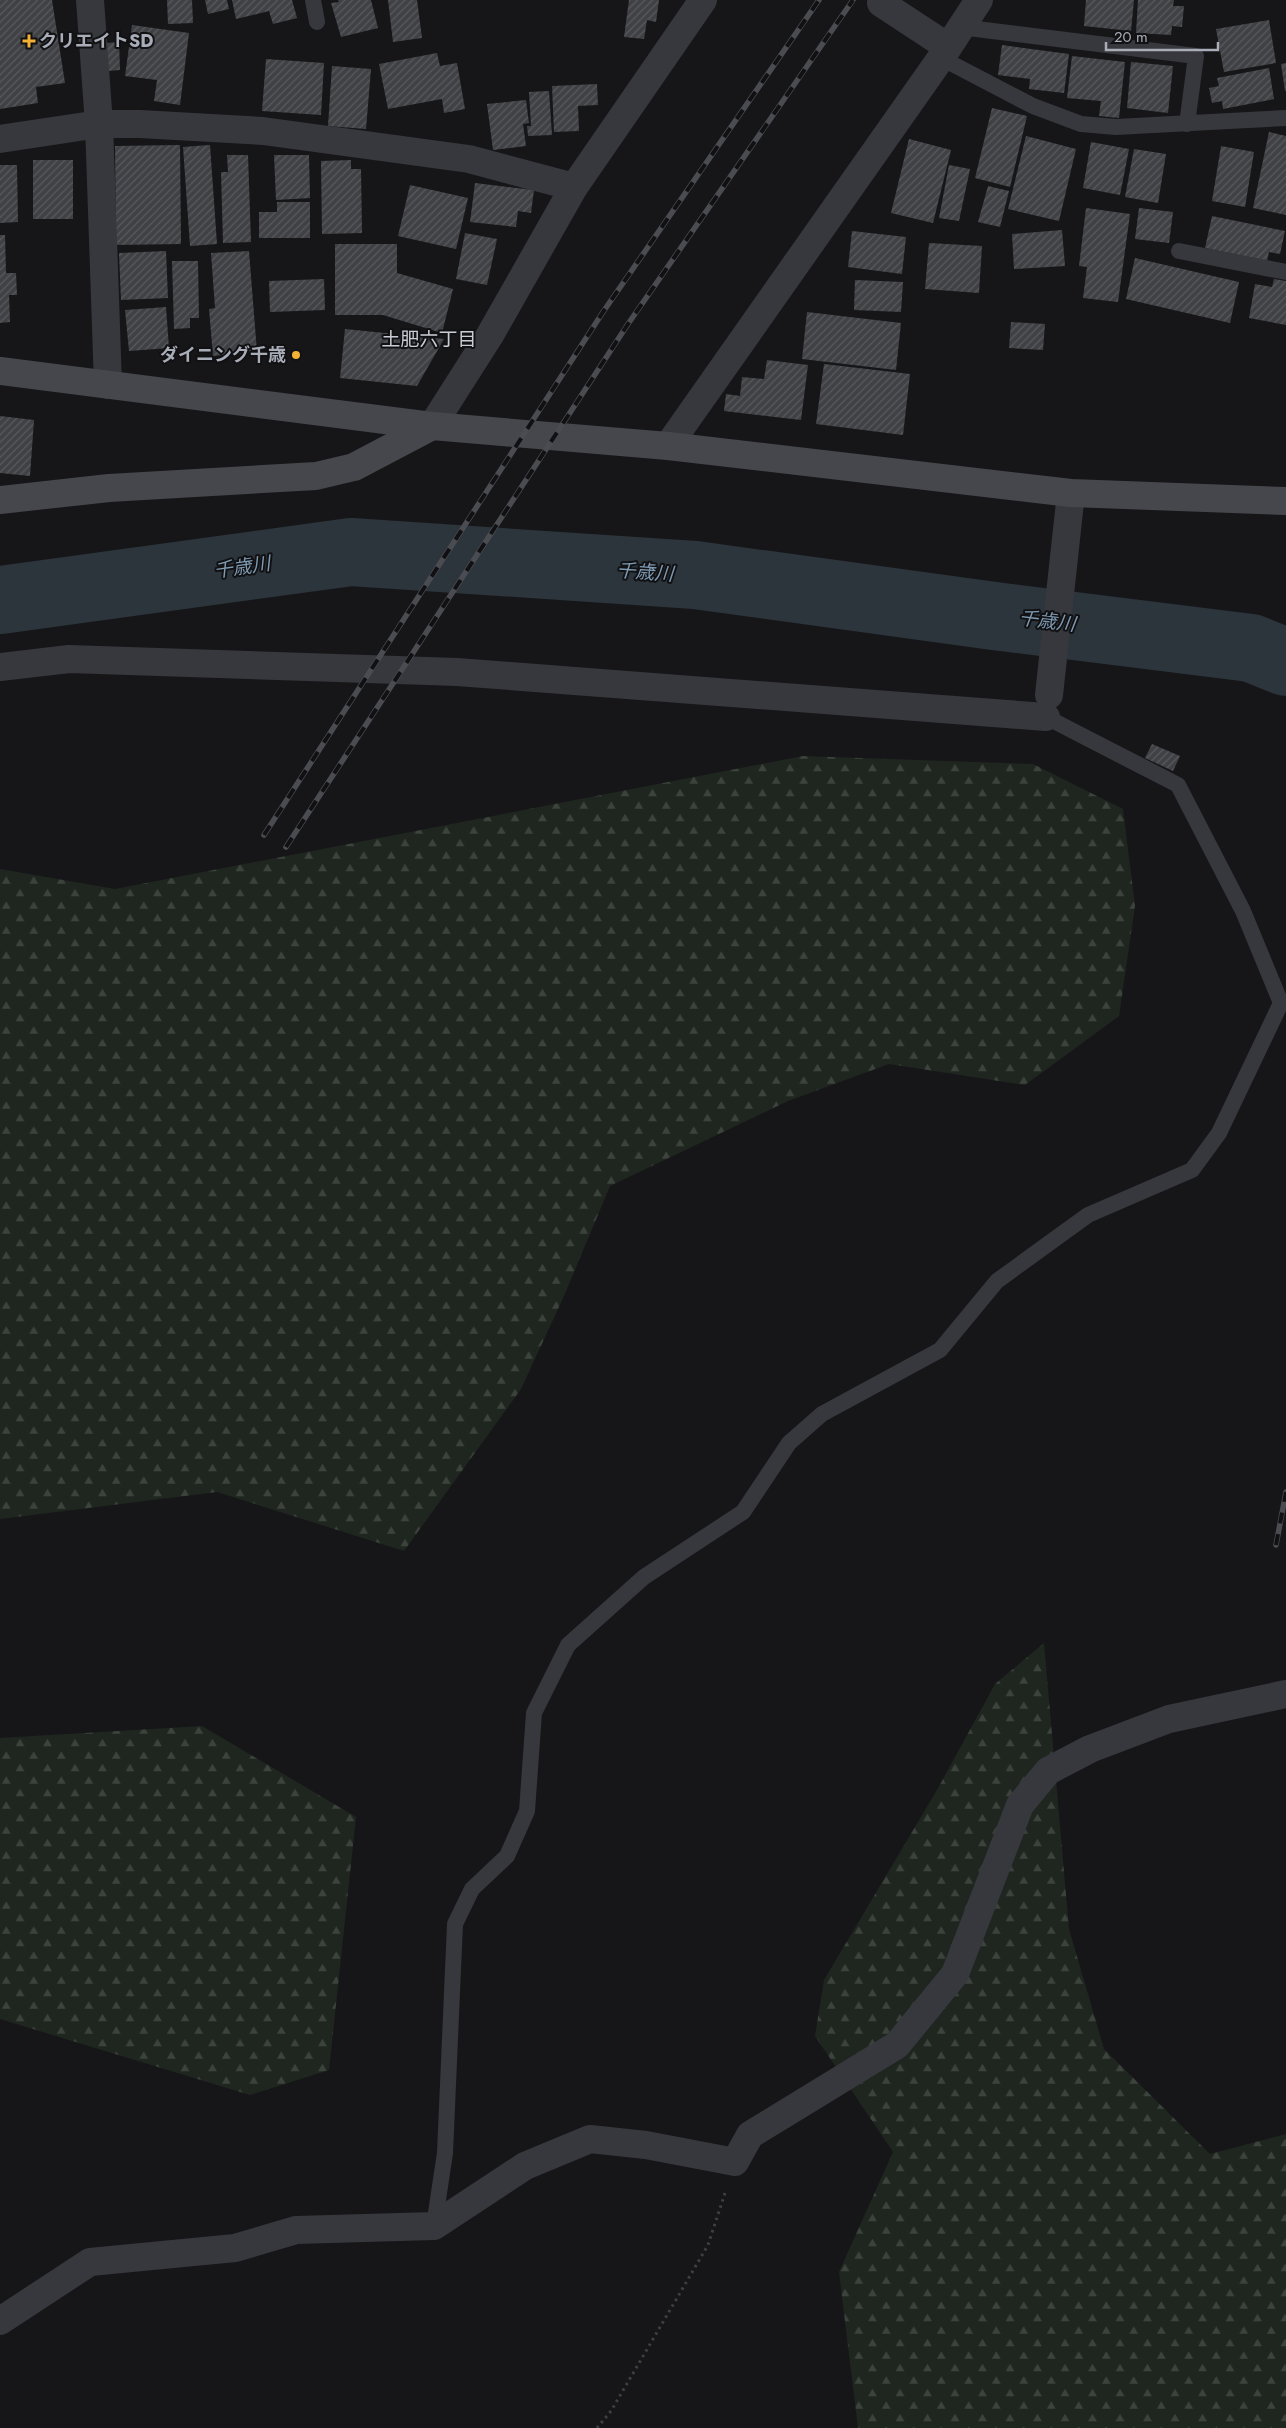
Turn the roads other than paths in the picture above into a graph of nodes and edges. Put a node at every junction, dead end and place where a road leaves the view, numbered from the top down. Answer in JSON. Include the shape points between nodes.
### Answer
{"nodes":[{"id":1,"x":90,"y":0,"type":"edge"},
{"id":2,"x":313,"y":0,"type":"edge"},
{"id":3,"x":703,"y":0,"type":"edge"},
{"id":4,"x":979,"y":0,"type":"edge"},
{"id":5,"x":881,"y":3,"type":"dead end"},
{"id":6,"x":317,"y":22,"type":"dead end"},
{"id":7,"x":950,"y":44,"type":"junction"},
{"id":8,"x":1286,"y":118,"type":"edge"},
{"id":9,"x":99,"y":124,"type":"junction"},
{"id":10,"x":1187,"y":124,"type":"junction"},
{"id":11,"x":0,"y":139,"type":"edge"},
{"id":12,"x":574,"y":187,"type":"junction"},
{"id":13,"x":1179,"y":251,"type":"dead end"},
{"id":14,"x":1286,"y":272,"type":"edge"},
{"id":15,"x":0,"y":371,"type":"edge"},
{"id":16,"x":108,"y":385,"type":"junction"},
{"id":17,"x":432,"y":426,"type":"junction"},
{"id":18,"x":668,"y":446,"type":"junction"},
{"id":19,"x":0,"y":500,"type":"edge"},
{"id":20,"x":1286,"y":501,"type":"edge"},
{"id":21,"x":1070,"y":503,"type":"junction"},
{"id":22,"x":0,"y":667,"type":"edge"},
{"id":23,"x":1048,"y":706,"type":"junction"},
{"id":24,"x":1286,"y":1694,"type":"edge"},
{"id":25,"x":434,"y":2226,"type":"junction"},
{"id":26,"x":0,"y":2321,"type":"edge"}],
"edges":[{"from":1,"to":9,"type":"street"},
{"from":2,"to":6,"type":"lane"},
{"from":3,"to":12,"type":"street"},
{"from":4,"to":7,"type":"street"},
{"from":5,"to":7,"type":"street"},
{"from":7,"to":10,"type":"lane","via":[[1032,106],[1080,124],[1116,128]]},
{"from":7,"to":10,"type":"lane","via":[[1196,56]]},
{"from":7,"to":18,"type":"street"},
{"from":8,"to":10,"type":"lane"},
{"from":9,"to":11,"type":"street"},
{"from":9,"to":12,"type":"street","via":[[283,134],[469,159]]},
{"from":9,"to":16,"type":"street"},
{"from":12,"to":17,"type":"street","via":[[490,335]]},
{"from":13,"to":14,"type":"lane"},
{"from":15,"to":16,"type":"street"},
{"from":16,"to":17,"type":"street"},
{"from":17,"to":18,"type":"street"},
{"from":17,"to":19,"type":"street","via":[[354,467],[316,476],[109,488]]},
{"from":18,"to":21,"type":"street"},
{"from":20,"to":21,"type":"street"},
{"from":21,"to":23,"type":"street"},
{"from":22,"to":23,"type":"street","via":[[69,659],[457,672]]},
{"from":23,"to":25,"type":"lane","via":[[1178,785],[1243,911],[1281,1003],[1219,1133],[1192,1170],[1088,1215],[997,1281],[940,1350],[822,1414],[789,1443],[743,1512],[644,1577],[568,1645],[534,1712],[527,1812],[507,1856],[472,1889],[455,1924],[446,2144]]},
{"from":24,"to":25,"type":"street","via":[[1170,1719],[1090,1749],[1048,1771],[1020,1805],[955,1974],[897,2045],[750,2135],[735,2162],[646,2145],[590,2139],[525,2166]]},
{"from":25,"to":26,"type":"street","via":[[296,2230],[235,2248],[90,2262]]}]}
